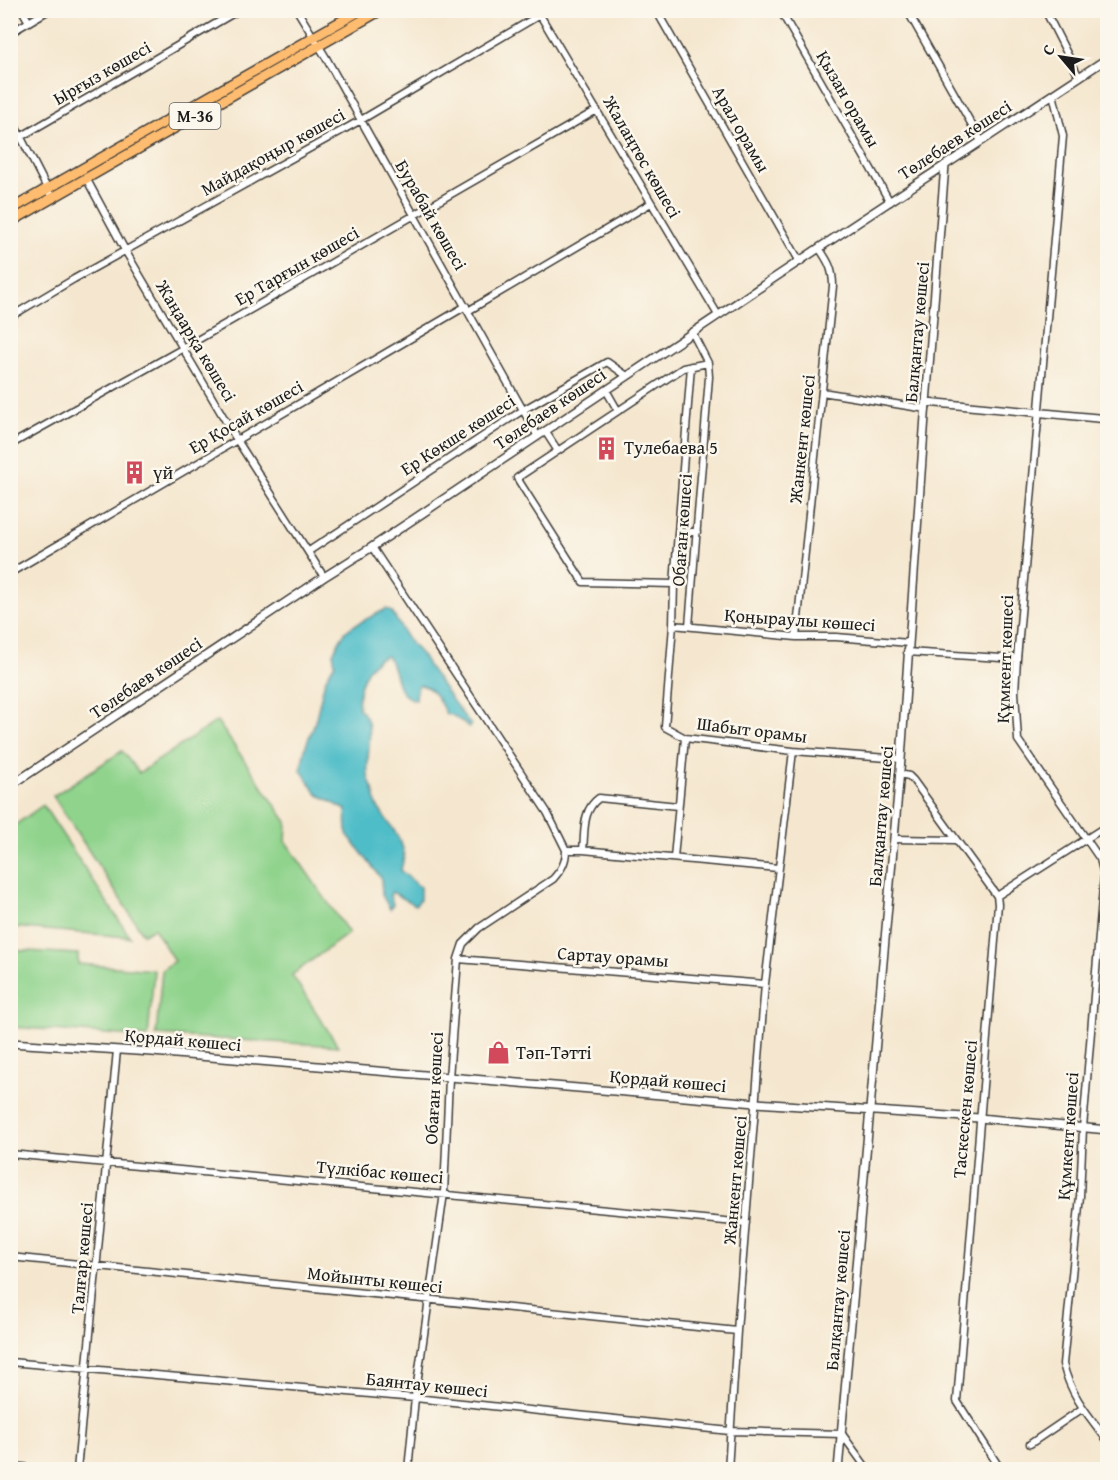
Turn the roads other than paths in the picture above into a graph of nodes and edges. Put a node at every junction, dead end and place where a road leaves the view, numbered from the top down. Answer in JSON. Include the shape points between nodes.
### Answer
{"nodes":[{"id":1,"x":22,"y":10,"type":"edge"},
{"id":2,"x":49,"y":10,"type":"edge"},
{"id":3,"x":239,"y":10,"type":"edge"},
{"id":4,"x":297,"y":10,"type":"edge"},
{"id":5,"x":361,"y":10,"type":"edge"},
{"id":6,"x":381,"y":10,"type":"edge"},
{"id":7,"x":548,"y":10,"type":"edge"},
{"id":8,"x":656,"y":10,"type":"edge"},
{"id":9,"x":780,"y":10,"type":"edge"},
{"id":10,"x":907,"y":10,"type":"edge"},
{"id":11,"x":1045,"y":10,"type":"edge"},
{"id":12,"x":540,"y":15,"type":"junction"},
{"id":13,"x":29,"y":22,"type":"junction"},
{"id":14,"x":10,"y":33,"type":"edge"},
{"id":15,"x":316,"y":42,"type":"junction"},
{"id":16,"x":1107,"y":58,"type":"edge"},
{"id":17,"x":1079,"y":77,"type":"junction"},
{"id":18,"x":1053,"y":94,"type":"junction"},
{"id":19,"x":597,"y":110,"type":"junction"},
{"id":20,"x":10,"y":116,"type":"edge"},
{"id":21,"x":361,"y":120,"type":"junction"},
{"id":22,"x":21,"y":137,"type":"junction"},
{"id":23,"x":981,"y":141,"type":"junction"},
{"id":24,"x":10,"y":143,"type":"edge"},
{"id":25,"x":945,"y":165,"type":"junction"},
{"id":26,"x":86,"y":178,"type":"junction"},
{"id":27,"x":50,"y":193,"type":"junction"},
{"id":28,"x":890,"y":202,"type":"junction"},
{"id":29,"x":651,"y":203,"type":"junction"},
{"id":30,"x":10,"y":210,"type":"edge"},
{"id":31,"x":415,"y":216,"type":"junction"},
{"id":32,"x":10,"y":222,"type":"edge"},
{"id":33,"x":819,"y":248,"type":"junction"},
{"id":34,"x":126,"y":252,"type":"junction"},
{"id":35,"x":800,"y":261,"type":"junction"},
{"id":36,"x":467,"y":309,"type":"junction"},
{"id":37,"x":718,"y":315,"type":"junction"},
{"id":38,"x":10,"y":317,"type":"edge"},
{"id":39,"x":692,"y":332,"type":"junction"},
{"id":40,"x":183,"y":348,"type":"junction"},
{"id":41,"x":708,"y":363,"type":"junction"},
{"id":42,"x":691,"y":366,"type":"junction"},
{"id":43,"x":627,"y":376,"type":"junction"},
{"id":44,"x":606,"y":390,"type":"junction"},
{"id":45,"x":822,"y":392,"type":"junction"},
{"id":46,"x":926,"y":406,"type":"junction"},
{"id":47,"x":523,"y":410,"type":"junction"},
{"id":48,"x":618,"y":411,"type":"junction"},
{"id":49,"x":1039,"y":413,"type":"junction"},
{"id":50,"x":1107,"y":418,"type":"edge"},
{"id":51,"x":545,"y":431,"type":"junction"},
{"id":52,"x":537,"y":435,"type":"junction"},
{"id":53,"x":237,"y":440,"type":"junction"},
{"id":54,"x":10,"y":445,"type":"edge"},
{"id":55,"x":558,"y":451,"type":"junction"},
{"id":56,"x":678,"y":532,"type":"junction"},
{"id":57,"x":697,"y":532,"type":"junction"},
{"id":58,"x":372,"y":547,"type":"junction"},
{"id":59,"x":309,"y":551,"type":"junction"},
{"id":60,"x":10,"y":573,"type":"edge"},
{"id":61,"x":324,"y":577,"type":"junction"},
{"id":62,"x":674,"y":584,"type":"junction"},
{"id":63,"x":673,"y":625,"type":"junction"},
{"id":64,"x":689,"y":626,"type":"junction"},
{"id":65,"x":796,"y":637,"type":"junction"},
{"id":66,"x":909,"y":643,"type":"junction"},
{"id":67,"x":908,"y":652,"type":"junction"},
{"id":68,"x":1017,"y":659,"type":"junction"},
{"id":69,"x":685,"y":738,"type":"junction"},
{"id":70,"x":793,"y":751,"type":"junction"},
{"id":71,"x":901,"y":759,"type":"junction"},
{"id":72,"x":900,"y":774,"type":"junction"},
{"id":73,"x":10,"y":786,"type":"edge"},
{"id":74,"x":678,"y":807,"type":"junction"},
{"id":75,"x":1107,"y":825,"type":"edge"},
{"id":76,"x":1086,"y":838,"type":"junction"},
{"id":77,"x":894,"y":839,"type":"junction"},
{"id":78,"x":956,"y":840,"type":"junction"},
{"id":79,"x":566,"y":850,"type":"junction"},
{"id":80,"x":583,"y":850,"type":"junction"},
{"id":81,"x":674,"y":858,"type":"junction"},
{"id":82,"x":778,"y":868,"type":"junction"},
{"id":83,"x":997,"y":896,"type":"junction"},
{"id":84,"x":458,"y":959,"type":"junction"},
{"id":85,"x":765,"y":984,"type":"junction"},
{"id":86,"x":10,"y":1043,"type":"edge"},
{"id":87,"x":117,"y":1050,"type":"junction"},
{"id":88,"x":449,"y":1078,"type":"junction"},
{"id":89,"x":756,"y":1103,"type":"junction"},
{"id":90,"x":871,"y":1111,"type":"junction"},
{"id":91,"x":979,"y":1118,"type":"junction"},
{"id":92,"x":1083,"y":1128,"type":"junction"},
{"id":93,"x":1107,"y":1130,"type":"edge"},
{"id":94,"x":10,"y":1154,"type":"edge"},
{"id":95,"x":107,"y":1162,"type":"junction"},
{"id":96,"x":444,"y":1193,"type":"junction"},
{"id":97,"x":746,"y":1223,"type":"junction"},
{"id":98,"x":10,"y":1257,"type":"edge"},
{"id":99,"x":96,"y":1265,"type":"junction"},
{"id":100,"x":430,"y":1300,"type":"junction"},
{"id":101,"x":737,"y":1331,"type":"junction"},
{"id":102,"x":10,"y":1362,"type":"edge"},
{"id":103,"x":88,"y":1368,"type":"junction"},
{"id":104,"x":415,"y":1398,"type":"junction"},
{"id":105,"x":1083,"y":1408,"type":"junction"},
{"id":106,"x":730,"y":1431,"type":"junction"},
{"id":107,"x":842,"y":1434,"type":"junction"},
{"id":108,"x":1107,"y":1441,"type":"edge"},
{"id":109,"x":1030,"y":1444,"type":"dead end"},
{"id":110,"x":1107,"y":1462,"type":"edge"},
{"id":111,"x":10,"y":1466,"type":"edge"},
{"id":112,"x":56,"y":1470,"type":"edge"},
{"id":113,"x":77,"y":1470,"type":"edge"},
{"id":114,"x":408,"y":1470,"type":"edge"},
{"id":115,"x":728,"y":1470,"type":"edge"},
{"id":116,"x":838,"y":1470,"type":"edge"},
{"id":117,"x":868,"y":1470,"type":"edge"},
{"id":118,"x":1001,"y":1470,"type":"edge"},
{"id":119,"x":1096,"y":1470,"type":"edge"}],
"edges":[{"from":1,"to":13,"type":"street"},
{"from":2,"to":13,"type":"street"},
{"from":3,"to":22,"type":"street","name":"Ырғыз көшесі"},
{"from":4,"to":15,"type":"street","name":"Бурабай көшесі"},
{"from":5,"to":15,"type":"main road","number":"M-36"},
{"from":6,"to":15,"type":"main road","number":"M-36"},
{"from":7,"to":12,"type":"street","name":"Майдақоңыр көшесі"},
{"from":8,"to":35,"type":"street","name":"Арал орамы"},
{"from":9,"to":28,"type":"street","name":"Қызан орамы"},
{"from":10,"to":23,"type":"street"},
{"from":11,"to":17,"type":"street"},
{"from":12,"to":19,"type":"street","name":"Жалаңтөс көшесі"},
{"from":12,"to":21,"type":"street","name":"Майдақоңыр көшесі"},
{"from":13,"to":14,"type":"street"},
{"from":15,"to":21,"type":"street","name":"Бурабай көшесі"},
{"from":15,"to":26,"type":"main road","number":"M-36"},
{"from":15,"to":27,"type":"main road","number":"M-36"},
{"from":16,"to":17,"type":"street","name":"Төлебаев көшесі"},
{"from":17,"to":18,"type":"street","name":"Төлебаев көшесі"},
{"from":18,"to":23,"type":"street","name":"Төлебаев көшесі"},
{"from":18,"to":49,"type":"street","name":"Құмкент көшесі","via":[[1064,136]]},
{"from":19,"to":29,"type":"street","name":"Жалаңтөс көшесі"},
{"from":19,"to":31,"type":"street","name":"Ер Тарғын көшесі"},
{"from":20,"to":22,"type":"street"},
{"from":21,"to":31,"type":"street","name":"Бурабай көшесі"},
{"from":21,"to":34,"type":"street","name":"Майдақоңыр көшесі"},
{"from":22,"to":24,"type":"street","name":"Ырғыз көшесі"},
{"from":22,"to":27,"type":"street"},
{"from":23,"to":25,"type":"street","name":"Төлебаев көшесі"},
{"from":25,"to":28,"type":"street","name":"Төлебаев көшесі"},
{"from":25,"to":46,"type":"street","name":"Балқантау көшесі"},
{"from":26,"to":27,"type":"main road","number":"M-36"},
{"from":26,"to":34,"type":"street","name":"Жаңаарқа көшесі"},
{"from":27,"to":30,"type":"main road","number":"M-36"},
{"from":27,"to":32,"type":"main road","number":"M-36"},
{"from":28,"to":33,"type":"street","name":"Төлебаев көшесі"},
{"from":29,"to":36,"type":"street","name":"Ер Қосай көшесі"},
{"from":29,"to":37,"type":"street","name":"Жалаңтөс көшесі"},
{"from":31,"to":36,"type":"street","name":"Бурабай көшесі"},
{"from":31,"to":40,"type":"street","name":"Ер Тарғын көшесі"},
{"from":33,"to":35,"type":"street","name":"Төлебаев көшесі"},
{"from":33,"to":45,"type":"street","name":"Жанкент көшесі","via":[[833,273]]},
{"from":34,"to":38,"type":"street","name":"Майдақоңыр көшесі"},
{"from":34,"to":40,"type":"street","name":"Жаңаарқа көшесі"},
{"from":35,"to":37,"type":"street","name":"Төлебаев көшесі"},
{"from":36,"to":47,"type":"street","name":"Бурабай көшесі"},
{"from":36,"to":53,"type":"street","name":"Ер Қосай көшесі"},
{"from":37,"to":39,"type":"street","name":"Төлебаев көшесі"},
{"from":39,"to":41,"type":"street","name":"Обаған көшесі"},
{"from":39,"to":43,"type":"street","name":"Төлебаев көшесі"},
{"from":40,"to":53,"type":"street","name":"Жаңаарқа көшесі"},
{"from":40,"to":54,"type":"street","name":"Ер Тарғын көшесі"},
{"from":41,"to":42,"type":"street"},
{"from":41,"to":57,"type":"street","name":"Обаған көшесі"},
{"from":42,"to":48,"type":"street"},
{"from":42,"to":56,"type":"street"},
{"from":43,"to":44,"type":"street","name":"Төлебаев көшесі"},
{"from":43,"to":47,"type":"street","name":"Ер Көкше көшесі","via":[[607,362]]},
{"from":44,"to":48,"type":"street"},
{"from":44,"to":51,"type":"street","name":"Төлебаев көшесі"},
{"from":45,"to":46,"type":"street"},
{"from":45,"to":65,"type":"street","name":"Жанкент көшесі"},
{"from":46,"to":49,"type":"street"},
{"from":46,"to":66,"type":"street","name":"Балқантау көшесі"},
{"from":47,"to":52,"type":"street","name":"Бурабай көшесі"},
{"from":47,"to":59,"type":"street","name":"Ер Көкше көшесі"},
{"from":48,"to":55,"type":"street"},
{"from":49,"to":50,"type":"street"},
{"from":49,"to":68,"type":"street","name":"Құмкент көшесі"},
{"from":51,"to":52,"type":"street","name":"Төлебаев көшесі"},
{"from":51,"to":55,"type":"street"},
{"from":52,"to":58,"type":"street","name":"Төлебаев көшесі"},
{"from":53,"to":59,"type":"street","name":"Жаңаарқа көшесі"},
{"from":53,"to":60,"type":"street","name":"Ер Қосай көшесі"},
{"from":55,"to":62,"type":"street","via":[[517,478],[583,582]]},
{"from":56,"to":57,"type":"street"},
{"from":56,"to":62,"type":"street"},
{"from":57,"to":64,"type":"street","name":"Обаған көшесі"},
{"from":58,"to":61,"type":"street","name":"Төлебаев көшесі"},
{"from":58,"to":79,"type":"street","via":[[547,812]]},
{"from":59,"to":61,"type":"street","name":"Жаңаарқа көшесі"},
{"from":61,"to":73,"type":"street","name":"Төлебаев көшесі"},
{"from":62,"to":63,"type":"street"},
{"from":63,"to":64,"type":"street","name":"Қоңыраулы көшесі"},
{"from":63,"to":69,"type":"street","via":[[666,727]]},
{"from":64,"to":65,"type":"street","name":"Қоңыраулы көшесі"},
{"from":65,"to":66,"type":"street","name":"Қоңыраулы көшесі"},
{"from":66,"to":67,"type":"street","name":"Балқантау көшесі"},
{"from":67,"to":68,"type":"street"},
{"from":67,"to":71,"type":"street","name":"Балқантау көшесі"},
{"from":68,"to":76,"type":"street","name":"Құмкент көшесі","via":[[1018,740]]},
{"from":69,"to":70,"type":"street","name":"Шабыт орамы"},
{"from":69,"to":74,"type":"street","name":"Шабыт орамы"},
{"from":70,"to":71,"type":"street","name":"Шабыт орамы"},
{"from":70,"to":82,"type":"street","name":"Жанкент көшесі"},
{"from":71,"to":72,"type":"street","name":"Балқантау көшесі"},
{"from":72,"to":77,"type":"street","name":"Балқантау көшесі"},
{"from":72,"to":78,"type":"street","via":[[913,780]]},
{"from":74,"to":80,"type":"street","via":[[599,798],[590,804],[587,813]]},
{"from":74,"to":81,"type":"street","name":"Шабыт орамы"},
{"from":75,"to":76,"type":"street"},
{"from":76,"to":83,"type":"street"},
{"from":76,"to":92,"type":"street","name":"Құмкент көшесі","via":[[1100,859],[1104,875]]},
{"from":77,"to":78,"type":"street"},
{"from":77,"to":90,"type":"street","name":"Балқантау көшесі"},
{"from":78,"to":83,"type":"street"},
{"from":79,"to":80,"type":"street"},
{"from":79,"to":84,"type":"street","via":[[567,857],[553,879],[479,928],[463,944]]},
{"from":80,"to":81,"type":"street"},
{"from":81,"to":82,"type":"street"},
{"from":82,"to":85,"type":"street","name":"Жанкент көшесі"},
{"from":83,"to":91,"type":"street","name":"Таскескен көшесі"},
{"from":84,"to":85,"type":"street","name":"Сартау орамы"},
{"from":84,"to":88,"type":"street","name":"Обаған көшесі"},
{"from":85,"to":89,"type":"street","name":"Жанкент көшесі"},
{"from":86,"to":87,"type":"street","name":"Қордай көшесі"},
{"from":87,"to":88,"type":"street","name":"Қордай көшесі"},
{"from":87,"to":95,"type":"street","name":"Талғар көшесі"},
{"from":88,"to":89,"type":"street","name":"Қордай көшесі"},
{"from":88,"to":96,"type":"street","name":"Обаған көшесі"},
{"from":89,"to":90,"type":"street","name":"Қордай көшесі"},
{"from":89,"to":97,"type":"street","name":"Жанкент көшесі"},
{"from":90,"to":91,"type":"street","name":"Қордай көшесі"},
{"from":90,"to":107,"type":"street","name":"Балқантау көшесі"},
{"from":91,"to":92,"type":"street","name":"Қордай көшесі"},
{"from":91,"to":118,"type":"street","name":"Таскескен көшесі","via":[[957,1401]]},
{"from":92,"to":93,"type":"street","name":"Қордай көшесі"},
{"from":92,"to":105,"type":"street","name":"Құмкент көшесі","via":[[1063,1364],[1068,1384]]},
{"from":94,"to":95,"type":"street","name":"Түлкібас көшесі"},
{"from":95,"to":96,"type":"street","name":"Түлкібас көшесі"},
{"from":95,"to":99,"type":"street","name":"Талғар көшесі"},
{"from":96,"to":97,"type":"street","name":"Түлкібас көшесі"},
{"from":96,"to":100,"type":"street","name":"Обаған көшесі"},
{"from":97,"to":101,"type":"street","name":"Жанкент көшесі"},
{"from":98,"to":99,"type":"street","name":"Мойынты көшесі"},
{"from":99,"to":100,"type":"street","name":"Мойынты көшесі"},
{"from":99,"to":103,"type":"street","name":"Талғар көшесі"},
{"from":100,"to":101,"type":"street","name":"Мойынты көшесі"},
{"from":100,"to":104,"type":"street","name":"Обаған көшесі"},
{"from":101,"to":106,"type":"street","name":"Жанкент көшесі"},
{"from":102,"to":103,"type":"street","name":"Баянтау көшесі"},
{"from":103,"to":104,"type":"street","name":"Баянтау көшесі"},
{"from":103,"to":113,"type":"street","name":"Талғар көшесі"},
{"from":104,"to":106,"type":"street","name":"Баянтау көшесі"},
{"from":104,"to":114,"type":"street","name":"Обаған көшесі"},
{"from":105,"to":108,"type":"street","name":"Құмкент көшесі"},
{"from":105,"to":109,"type":"street"},
{"from":106,"to":107,"type":"street","name":"Баянтау көшесі"},
{"from":106,"to":115,"type":"street","name":"Жанкент көшесі"},
{"from":107,"to":116,"type":"street","name":"Балқантау көшесі"},
{"from":107,"to":117,"type":"street"},
{"from":110,"to":119,"type":"street"},
{"from":111,"to":112,"type":"street"}]}
